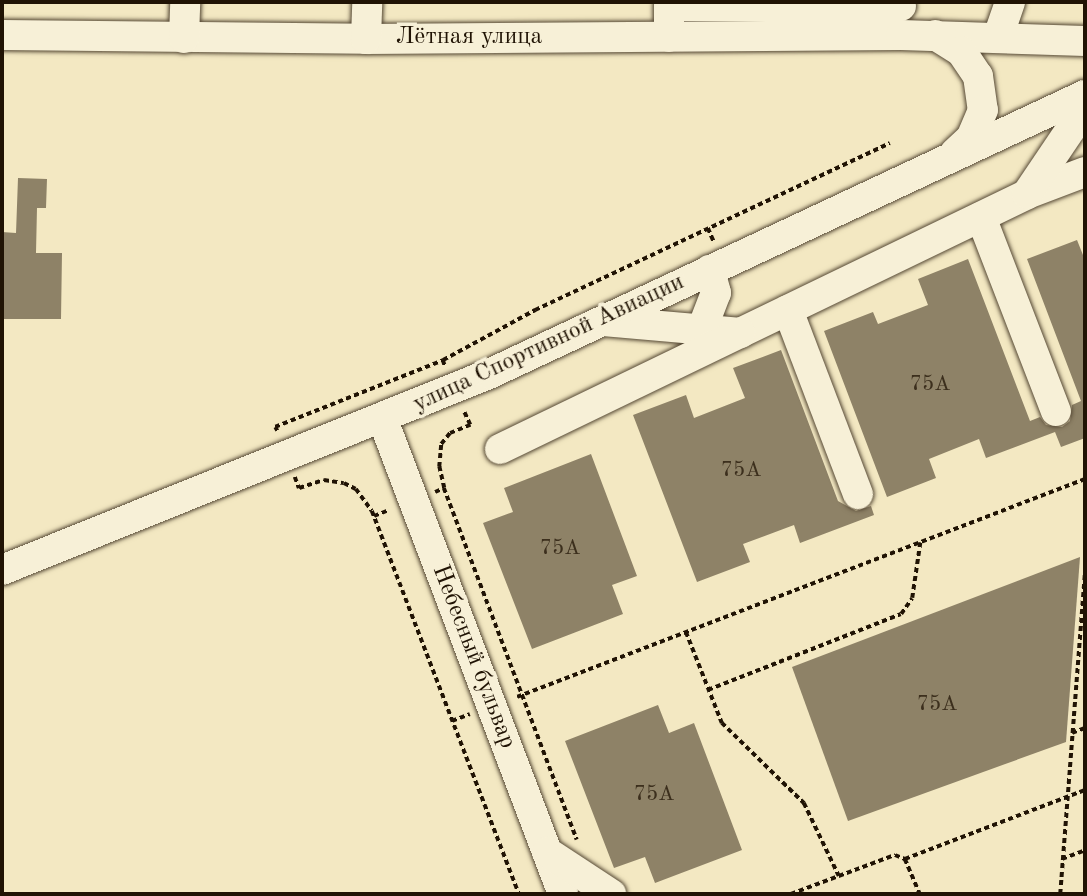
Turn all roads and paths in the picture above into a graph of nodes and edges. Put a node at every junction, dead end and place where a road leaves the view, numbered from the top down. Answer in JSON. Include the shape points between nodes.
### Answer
{"nodes":[{"id":1,"x":185,"y":2,"type":"edge"},
{"id":2,"x":367,"y":2,"type":"edge"},
{"id":3,"x":1010,"y":2,"type":"edge"},
{"id":4,"x":901,"y":14,"type":"edge"},
{"id":5,"x":2,"y":35,"type":"edge"},
{"id":6,"x":936,"y":36,"type":"junction"},
{"id":7,"x":998,"y":37,"type":"junction"},
{"id":8,"x":184,"y":38,"type":"junction"},
{"id":9,"x":366,"y":39,"type":"junction"},
{"id":10,"x":1085,"y":41,"type":"edge"},
{"id":11,"x":1085,"y":94,"type":"edge"},
{"id":12,"x":1085,"y":108,"type":"edge"},
{"id":13,"x":890,"y":143,"type":"dead end"},
{"id":14,"x":950,"y":158,"type":"junction"},
{"id":15,"x":1085,"y":172,"type":"edge"},
{"id":16,"x":1027,"y":194,"type":"junction"},
{"id":17,"x":981,"y":217,"type":"junction"},
{"id":18,"x":710,"y":270,"type":"junction"},
{"id":19,"x":788,"y":310,"type":"junction"},
{"id":20,"x":601,"y":321,"type":"junction"},
{"id":21,"x":702,"y":329,"type":"junction"},
{"id":22,"x":740,"y":333,"type":"junction"},
{"id":23,"x":443,"y":360,"type":"dead end"},
{"id":24,"x":1056,"y":411,"type":"dead end"},
{"id":25,"x":383,"y":420,"type":"junction"},
{"id":26,"x":275,"y":427,"type":"dead end"},
{"id":27,"x":500,"y":449,"type":"dead end"},
{"id":28,"x":287,"y":457,"type":"junction"},
{"id":29,"x":1085,"y":480,"type":"edge"},
{"id":30,"x":444,"y":488,"type":"dead end"},
{"id":31,"x":858,"y":494,"type":"dead end"},
{"id":32,"x":920,"y":542,"type":"junction"},
{"id":33,"x":1085,"y":568,"type":"edge"},
{"id":34,"x":2,"y":570,"type":"edge"},
{"id":35,"x":686,"y":632,"type":"junction"},
{"id":36,"x":708,"y":690,"type":"junction"},
{"id":37,"x":522,"y":695,"type":"junction"},
{"id":38,"x":492,"y":706,"type":"junction"},
{"id":39,"x":452,"y":721,"type":"junction"},
{"id":40,"x":1085,"y":728,"type":"edge"},
{"id":41,"x":1072,"y":733,"type":"junction"},
{"id":42,"x":1085,"y":790,"type":"edge"},
{"id":43,"x":1067,"y":797,"type":"junction"},
{"id":44,"x":579,"y":845,"type":"dead end"},
{"id":45,"x":1085,"y":850,"type":"edge"},
{"id":46,"x":547,"y":852,"type":"junction"},
{"id":47,"x":905,"y":859,"type":"junction"},
{"id":48,"x":1062,"y":859,"type":"junction"},
{"id":49,"x":839,"y":876,"type":"junction"},
{"id":50,"x":519,"y":894,"type":"edge"},
{"id":51,"x":563,"y":894,"type":"edge"},
{"id":52,"x":611,"y":894,"type":"edge"},
{"id":53,"x":791,"y":894,"type":"edge"},
{"id":54,"x":920,"y":894,"type":"edge"},
{"id":55,"x":1060,"y":894,"type":"edge"}],
"edges":[{"from":1,"to":8,"type":"street"},
{"from":2,"to":9,"type":"street"},
{"from":3,"to":7,"type":"street"},
{"from":4,"to":6,"type":"street","name":"Лётная улица"},
{"from":4,"to":9,"type":"street","name":"Лётная улица","via":[[669,37]]},
{"from":5,"to":8,"type":"street","name":"Лётная улица"},
{"from":6,"to":7,"type":"street","name":"Лётная улица"},
{"from":6,"to":14,"type":"street","via":[[961,51],[978,76],[983,110],[971,138]]},
{"from":7,"to":10,"type":"street","name":"Лётная улица"},
{"from":8,"to":9,"type":"street","name":"Лётная улица"},
{"from":11,"to":14,"type":"street","name":"улица Спортивной Авиации"},
{"from":12,"to":16,"type":"street"},
{"from":13,"to":23,"type":"path","via":[[535,310]]},
{"from":14,"to":18,"type":"street","name":"улица Спортивной Авиации"},
{"from":15,"to":16,"type":"street"},
{"from":16,"to":17,"type":"street"},
{"from":17,"to":19,"type":"street"},
{"from":17,"to":24,"type":"street"},
{"from":18,"to":20,"type":"street","name":"улица Спортивной Авиации"},
{"from":18,"to":21,"type":"street","via":[[716,293]]},
{"from":19,"to":22,"type":"street"},
{"from":19,"to":31,"type":"street"},
{"from":20,"to":21,"type":"street"},
{"from":20,"to":25,"type":"street","name":"улица Спортивной Авиации"},
{"from":21,"to":22,"type":"street"},
{"from":22,"to":27,"type":"street"},
{"from":25,"to":28,"type":"street","name":"улица Спортивной Авиации"},
{"from":25,"to":38,"type":"street","name":"Небесный бульвар"},
{"from":26,"to":28,"type":"path"},
{"from":28,"to":34,"type":"street","name":"улица Спортивной Авиации"},
{"from":28,"to":39,"type":"path","via":[[299,488],[324,480],[344,483],[356,489],[372,511]]},
{"from":29,"to":32,"type":"path"},
{"from":30,"to":37,"type":"path"},
{"from":32,"to":35,"type":"path"},
{"from":32,"to":36,"type":"path","via":[[912,598],[901,614]]},
{"from":33,"to":41,"type":"path"},
{"from":35,"to":36,"type":"path"},
{"from":35,"to":37,"type":"path"},
{"from":36,"to":49,"type":"path","via":[[730,733],[788,786],[814,818]]},
{"from":37,"to":38,"type":"path"},
{"from":37,"to":44,"type":"path"},
{"from":38,"to":39,"type":"path"},
{"from":38,"to":46,"type":"street","name":"Небесный бульвар"},
{"from":39,"to":50,"type":"path"},
{"from":40,"to":41,"type":"path"},
{"from":41,"to":43,"type":"path"},
{"from":42,"to":43,"type":"path"},
{"from":43,"to":47,"type":"path"},
{"from":43,"to":48,"type":"path"},
{"from":45,"to":48,"type":"path"},
{"from":46,"to":51,"type":"street","name":"Небесный бульвар"},
{"from":46,"to":52,"type":"street"},
{"from":47,"to":49,"type":"path","via":[[891,856]]},
{"from":47,"to":54,"type":"path"},
{"from":48,"to":55,"type":"path"},
{"from":49,"to":53,"type":"path"}]}
